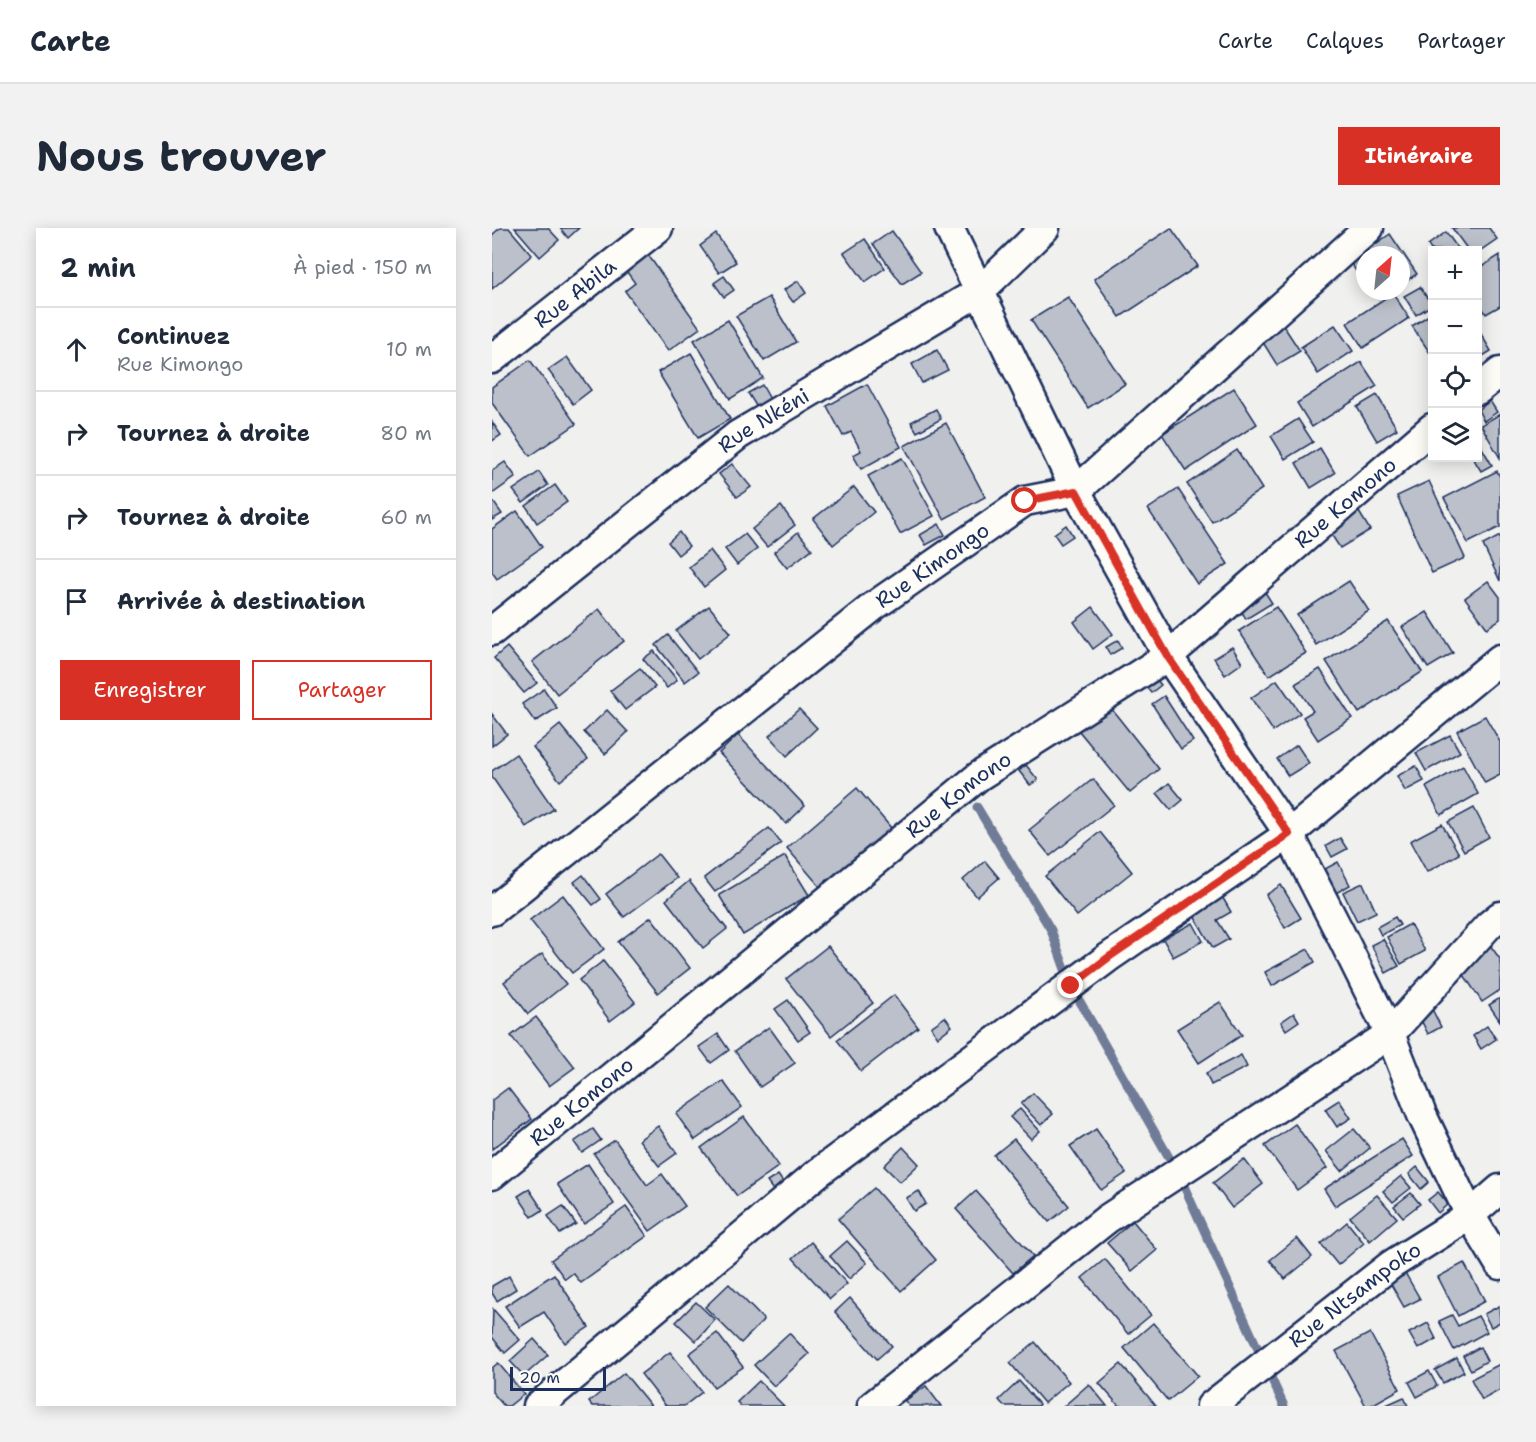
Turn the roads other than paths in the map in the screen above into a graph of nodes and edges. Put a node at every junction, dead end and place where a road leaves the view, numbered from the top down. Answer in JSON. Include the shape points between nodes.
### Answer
{"nodes":[{"id":1,"x":658,"y":228,"type":"edge"},
{"id":2,"x":949,"y":228,"type":"edge"},
{"id":3,"x":1045,"y":228,"type":"edge"},
{"id":4,"x":1369,"y":228,"type":"edge"},
{"id":5,"x":980,"y":291,"type":"junction"},
{"id":6,"x":492,"y":359,"type":"edge"},
{"id":7,"x":1500,"y":372,"type":"edge"},
{"id":8,"x":1482,"y":387,"type":"edge"},
{"id":9,"x":1428,"y":431,"type":"edge"},
{"id":10,"x":1076,"y":491,"type":"junction"},
{"id":11,"x":492,"y":631,"type":"edge"},
{"id":12,"x":1168,"y":657,"type":"junction"},
{"id":13,"x":1500,"y":659,"type":"edge"},
{"id":14,"x":1289,"y":834,"type":"junction"},
{"id":15,"x":492,"y":911,"type":"edge"},
{"id":16,"x":1500,"y":916,"type":"edge"},
{"id":17,"x":1390,"y":1034,"type":"junction"},
{"id":18,"x":492,"y":1175,"type":"edge"},
{"id":19,"x":1500,"y":1189,"type":"edge"},
{"id":20,"x":1470,"y":1215,"type":"junction"},
{"id":21,"x":1500,"y":1265,"type":"edge"},
{"id":22,"x":538,"y":1406,"type":"edge"},
{"id":23,"x":872,"y":1406,"type":"edge"},
{"id":24,"x":1211,"y":1406,"type":"edge"}],
"edges":[{"from":1,"to":6,"type":"street","name":"Rue Abila"},
{"from":2,"to":5,"type":"street"},
{"from":3,"to":5,"type":"street","name":"Rue Nkéni"},
{"from":4,"to":10,"type":"street"},
{"from":5,"to":10,"type":"street"},
{"from":5,"to":11,"type":"street","name":"Rue Nkéni","via":[[738,435]]},
{"from":7,"to":8,"type":"street"},
{"from":9,"to":12,"type":"street","name":"Rue Komono"},
{"from":10,"to":12,"type":"street"},
{"from":10,"to":15,"type":"street","name":"Rue Kimongo","via":[[1025,501],[874,606]]},
{"from":12,"to":14,"type":"street"},
{"from":12,"to":18,"type":"street","name":"Rue Komono","via":[[979,776]]},
{"from":13,"to":14,"type":"street"},
{"from":14,"to":17,"type":"street"},
{"from":14,"to":22,"type":"street","via":[[1109,957],[819,1172]]},
{"from":16,"to":17,"type":"street"},
{"from":17,"to":20,"type":"street","via":[[1422,1115]]},
{"from":17,"to":23,"type":"street","via":[[1107,1219]]},
{"from":19,"to":20,"type":"street","name":"Rue Ntsampoko"},
{"from":20,"to":21,"type":"street"},
{"from":20,"to":24,"type":"street","name":"Rue Ntsampoko","via":[[1390,1265]]}]}
